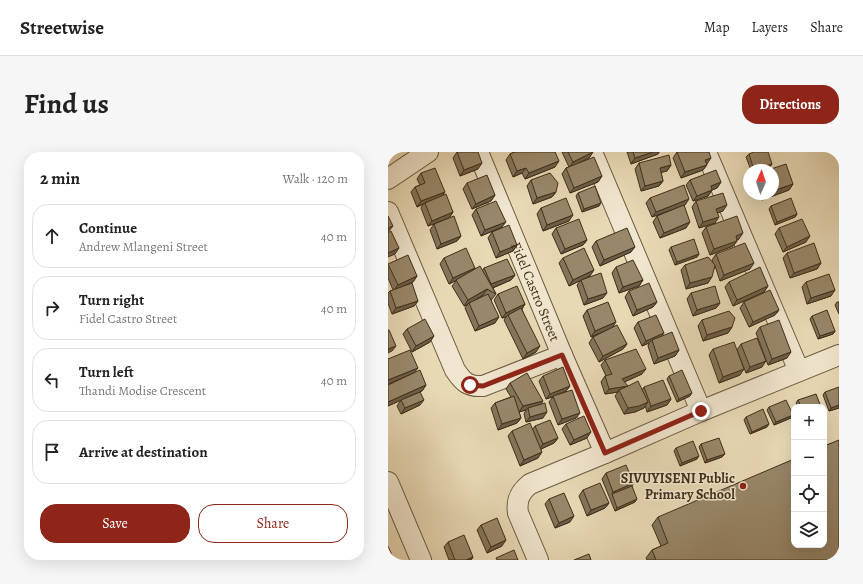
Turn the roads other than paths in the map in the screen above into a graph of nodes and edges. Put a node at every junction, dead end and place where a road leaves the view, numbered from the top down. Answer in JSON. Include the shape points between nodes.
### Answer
{"nodes":[{"id":1,"x":428,"y":152,"type":"edge"},
{"id":2,"x":478,"y":152,"type":"edge"},
{"id":3,"x":592,"y":152,"type":"edge"},
{"id":4,"x":706,"y":152,"type":"edge"},
{"id":5,"x":388,"y":179,"type":"edge"},
{"id":6,"x":388,"y":212,"type":"edge"},
{"id":7,"x":562,"y":355,"type":"junction"},
{"id":8,"x":839,"y":355,"type":"edge"},
{"id":9,"x":799,"y":371,"type":"junction"},
{"id":10,"x":701,"y":411,"type":"junction"},
{"id":11,"x":605,"y":453,"type":"junction"},
{"id":12,"x":388,"y":482,"type":"edge"},
{"id":13,"x":421,"y":560,"type":"edge"},
{"id":14,"x":538,"y":560,"type":"edge"}],
"edges":[{"from":1,"to":5,"type":"street"},
{"from":2,"to":7,"type":"street","name":"Fidel Castro Street"},
{"from":3,"to":10,"type":"street"},
{"from":4,"to":9,"type":"street"},
{"from":6,"to":7,"type":"street","via":[[461,380],[470,385],[483,386]]},
{"from":7,"to":11,"type":"street","name":"Fidel Castro Street"},
{"from":8,"to":9,"type":"street"},
{"from":9,"to":10,"type":"street"},
{"from":10,"to":11,"type":"street"},
{"from":11,"to":14,"type":"street","via":[[530,484],[523,490],[516,505]]},
{"from":12,"to":13,"type":"street"}]}
